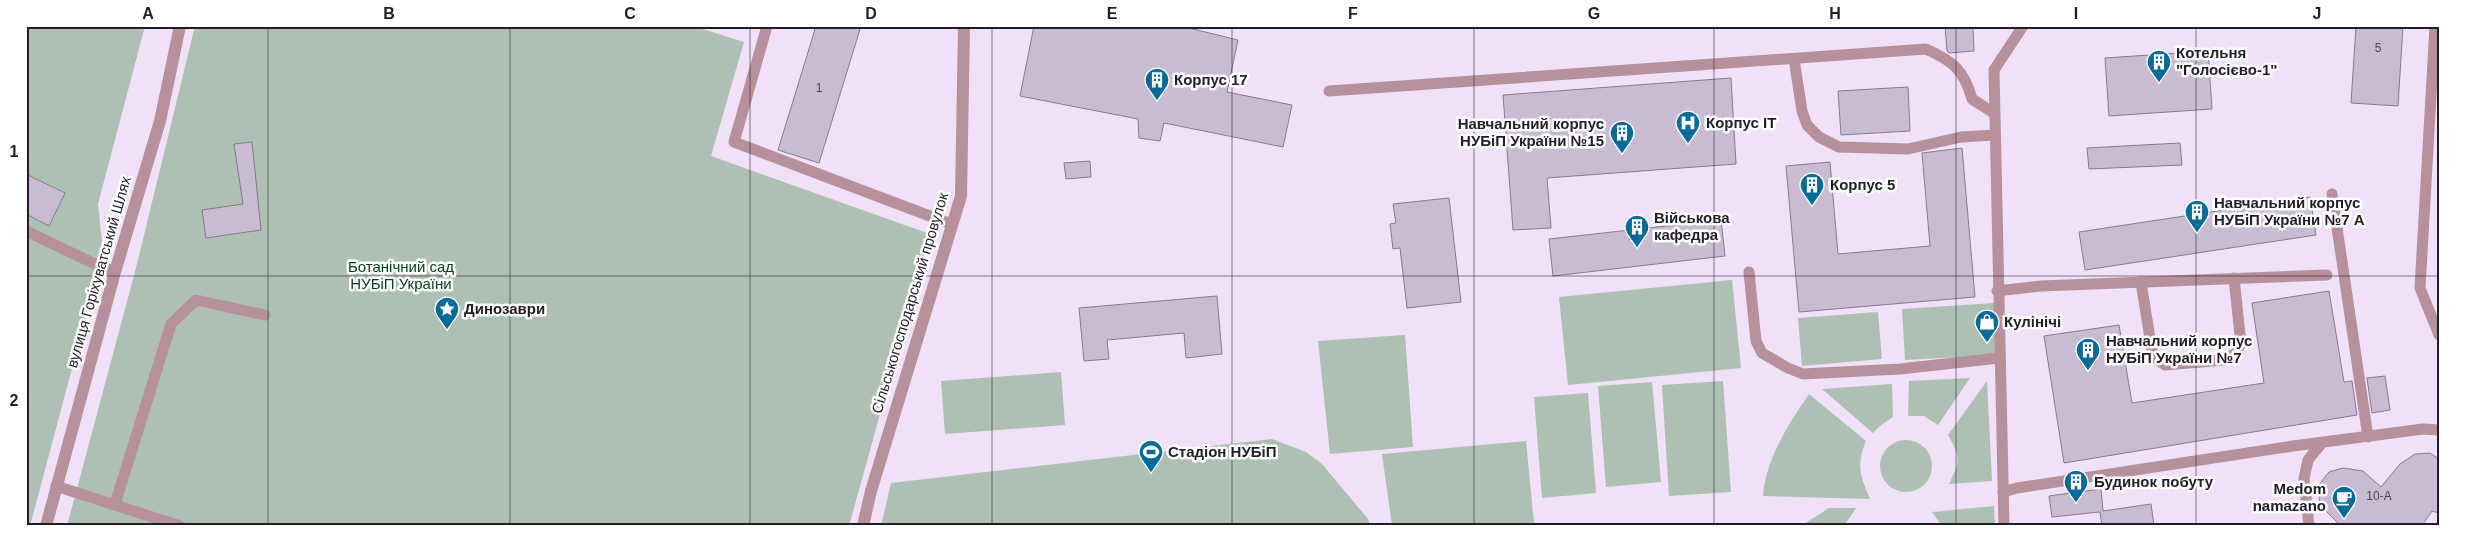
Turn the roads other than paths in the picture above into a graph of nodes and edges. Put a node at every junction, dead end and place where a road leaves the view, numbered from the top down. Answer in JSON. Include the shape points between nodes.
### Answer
{"nodes":[{"id":1,"x":180,"y":26,"type":"edge"},
{"id":2,"x":767,"y":26,"type":"edge"},
{"id":3,"x":964,"y":26,"type":"edge"},
{"id":4,"x":2023,"y":26,"type":"edge"},
{"id":5,"x":2435,"y":26,"type":"edge"},
{"id":6,"x":1794,"y":59,"type":"junction"},
{"id":7,"x":1329,"y":91,"type":"dead end"},
{"id":8,"x":1994,"y":113,"type":"junction"},
{"id":9,"x":1995,"y":135,"type":"junction"},
{"id":10,"x":2332,"y":194,"type":"dead end"},
{"id":11,"x":951,"y":224,"type":"junction"},
{"id":12,"x":26,"y":231,"type":"edge"},
{"id":13,"x":115,"y":272,"type":"junction"},
{"id":14,"x":1749,"y":272,"type":"dead end"},
{"id":15,"x":2327,"y":275,"type":"dead end"},
{"id":16,"x":2234,"y":278,"type":"junction"},
{"id":17,"x":2142,"y":282,"type":"junction"},
{"id":18,"x":1997,"y":291,"type":"junction"},
{"id":19,"x":265,"y":315,"type":"dead end"},
{"id":20,"x":2439,"y":335,"type":"edge"},
{"id":21,"x":1999,"y":358,"type":"junction"},
{"id":22,"x":2439,"y":430,"type":"edge"},
{"id":23,"x":2368,"y":437,"type":"junction"},
{"id":24,"x":2321,"y":444,"type":"junction"},
{"id":25,"x":56,"y":486,"type":"junction"},
{"id":26,"x":2003,"y":492,"type":"junction"},
{"id":27,"x":115,"y":504,"type":"junction"},
{"id":28,"x":46,"y":526,"type":"edge"},
{"id":29,"x":180,"y":526,"type":"edge"},
{"id":30,"x":863,"y":526,"type":"edge"},
{"id":31,"x":2004,"y":526,"type":"edge"},
{"id":32,"x":2309,"y":526,"type":"edge"}],
"edges":[{"from":1,"to":13,"type":"street","name":"вулиця Горіхуватський Шлях","via":[[160,121]]},
{"from":2,"to":11,"type":"lane","via":[[734,142]]},
{"from":3,"to":11,"type":"street","name":"Сільськогосподарський провулок","via":[[961,196]]},
{"from":4,"to":8,"type":"lane","via":[[1994,70]]},
{"from":5,"to":20,"type":"lane","via":[[2420,288]]},
{"from":6,"to":7,"type":"lane"},
{"from":6,"to":8,"type":"lane","via":[[1926,49],[1942,56],[1956,68],[1967,79],[1972,99]]},
{"from":6,"to":9,"type":"lane","via":[[1807,125],[1819,137],[1839,147],[1908,149],[1960,137]]},
{"from":8,"to":9,"type":"lane"},
{"from":9,"to":18,"type":"lane"},
{"from":10,"to":23,"type":"lane"},
{"from":11,"to":30,"type":"street","name":"Сільськогосподарський провулок"},
{"from":12,"to":13,"type":"lane"},
{"from":13,"to":25,"type":"street","name":"вулиця Горіхуватський Шлях"},
{"from":14,"to":21,"type":"lane","via":[[1756,341],[1762,353],[1803,374],[1900,370]]},
{"from":15,"to":16,"type":"lane"},
{"from":16,"to":17,"type":"lane"},
{"from":16,"to":17,"type":"lane","via":[[2240,336],[2236,353],[2226,360],[2165,365],[2154,357]]},
{"from":17,"to":18,"type":"lane"},
{"from":18,"to":21,"type":"lane"},
{"from":19,"to":27,"type":"lane","via":[[196,300],[171,324]]},
{"from":21,"to":26,"type":"lane"},
{"from":22,"to":23,"type":"lane"},
{"from":23,"to":24,"type":"lane"},
{"from":24,"to":26,"type":"lane","via":[[2065,480]]},
{"from":24,"to":32,"type":"lane","via":[[2308,460],[2304,479]]},
{"from":25,"to":27,"type":"lane"},
{"from":25,"to":28,"type":"street","name":"вулиця Горіхуватський Шлях"},
{"from":26,"to":31,"type":"lane"},
{"from":27,"to":29,"type":"lane"}]}
